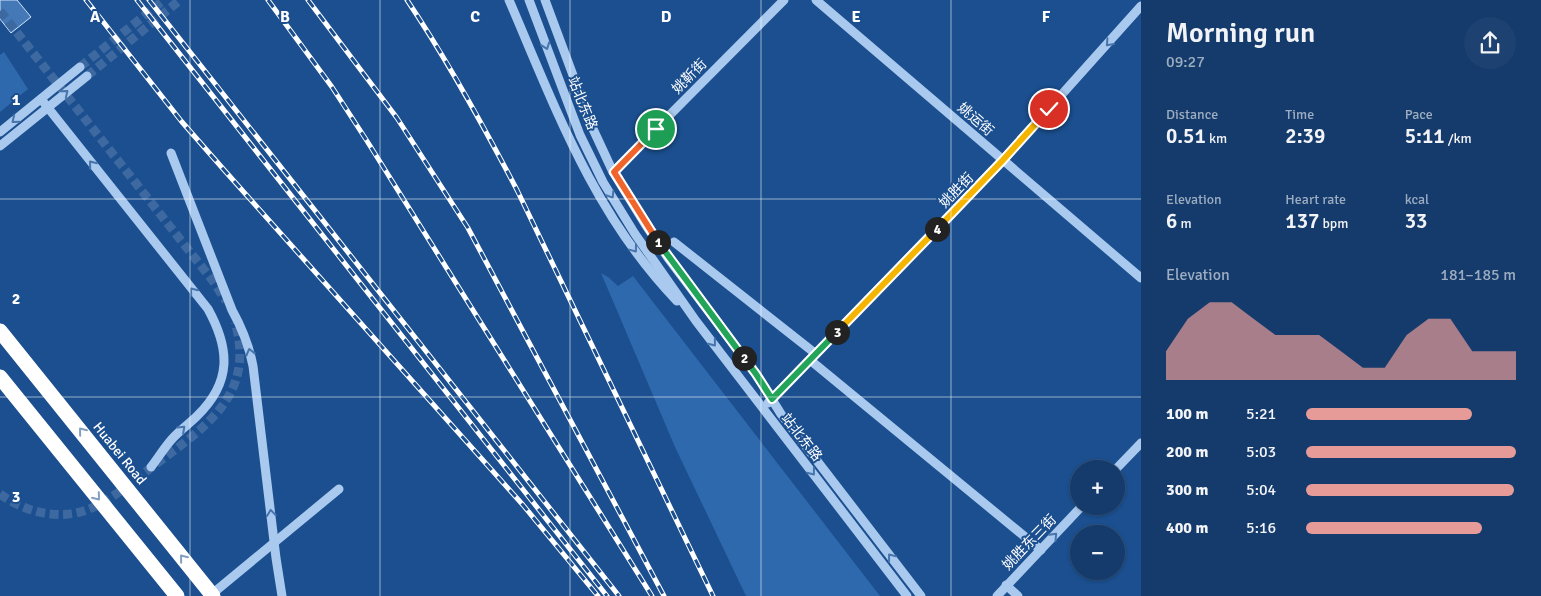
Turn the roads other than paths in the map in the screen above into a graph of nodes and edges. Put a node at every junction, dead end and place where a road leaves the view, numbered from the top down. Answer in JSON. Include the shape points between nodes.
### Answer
{"nodes":[{"id":1,"x":509,"y":0,"type":"edge"},
{"id":2,"x":529,"y":0,"type":"edge"},
{"id":3,"x":545,"y":0,"type":"edge"},
{"id":4,"x":784,"y":0,"type":"edge"},
{"id":5,"x":816,"y":0,"type":"edge"},
{"id":6,"x":1141,"y":6,"type":"edge"},
{"id":7,"x":80,"y":67,"type":"tunnel mouth"},
{"id":8,"x":87,"y":76,"type":"tunnel mouth"},
{"id":9,"x":41,"y":99,"type":"junction"},
{"id":10,"x":47,"y":108,"type":"junction"},
{"id":11,"x":0,"y":132,"type":"edge"},
{"id":12,"x":0,"y":146,"type":"edge"},
{"id":13,"x":171,"y":153,"type":"dead end"},
{"id":14,"x":1003,"y":160,"type":"junction"},
{"id":15,"x":614,"y":172,"type":"junction"},
{"id":16,"x":674,"y":242,"type":"dead end"},
{"id":17,"x":1141,"y":278,"type":"edge"},
{"id":18,"x":696,"y":321,"type":"junction"},
{"id":19,"x":0,"y":331,"type":"edge"},
{"id":20,"x":813,"y":357,"type":"junction"},
{"id":21,"x":0,"y":377,"type":"edge"},
{"id":22,"x":772,"y":399,"type":"junction"},
{"id":23,"x":763,"y":408,"type":"junction"},
{"id":24,"x":1141,"y":443,"type":"edge"},
{"id":25,"x":1125,"y":460,"type":"edge"},
{"id":26,"x":151,"y":467,"type":"dead end"},
{"id":27,"x":339,"y":489,"type":"dead end"},
{"id":28,"x":1074,"y":515,"type":"edge"},
{"id":29,"x":1041,"y":550,"type":"junction"},
{"id":30,"x":1006,"y":586,"type":"junction"},
{"id":31,"x":212,"y":595,"type":"edge"},
{"id":32,"x":177,"y":596,"type":"edge"},
{"id":33,"x":282,"y":596,"type":"edge"},
{"id":34,"x":907,"y":596,"type":"edge"},
{"id":35,"x":921,"y":596,"type":"edge"},
{"id":36,"x":996,"y":596,"type":"edge"},
{"id":37,"x":1018,"y":596,"type":"edge"}],
"edges":[{"from":1,"to":18,"type":"street","one_way":true,"via":[[558,116],[596,193],[617,227],[664,288]]},
{"from":2,"to":18,"type":"street","name":"站北东路","one_way":true,"via":[[577,127],[603,182]]},
{"from":3,"to":15,"type":"street","name":"站北东路","via":[[590,120]]},
{"from":4,"to":15,"type":"street","name":"姚靳街"},
{"from":5,"to":14,"type":"street","name":"姚运街"},
{"from":6,"to":14,"type":"street","name":"姚胜街","one_way":true},
{"from":7,"to":9,"type":"street"},
{"from":10,"to":8,"type":"street","one_way":true},
{"from":9,"to":10,"type":"street"},
{"from":9,"to":11,"type":"street","one_way":true},
{"from":10,"to":12,"type":"street"},
{"from":26,"to":10,"type":"street","one_way":true,"via":[[172,438],[198,416],[218,390],[225,363],[224,347],[208,309]]},
{"from":33,"to":13,"type":"street","one_way":true,"via":[[249,347]]},
{"from":14,"to":17,"type":"street","name":"姚运街"},
{"from":14,"to":20,"type":"street","name":"姚胜街"},
{"from":15,"to":22,"type":"street","name":"站北东路","via":[[654,237]]},
{"from":16,"to":20,"type":"street"},
{"from":18,"to":23,"type":"street","name":"站北东路","one_way":true},
{"from":31,"to":19,"type":"highway","name":"Huabei Road","one_way":true},
{"from":20,"to":22,"type":"street","name":"姚胜街"},
{"from":20,"to":29,"type":"street"},
{"from":21,"to":32,"type":"highway","one_way":true},
{"from":22,"to":23,"type":"street","name":"姚胜街"},
{"from":35,"to":22,"type":"street","name":"站北东路","one_way":true},
{"from":23,"to":34,"type":"street","name":"站北东路","one_way":true},
{"from":24,"to":25,"type":"street"},
{"from":27,"to":31,"type":"street"},
{"from":29,"to":28,"type":"street","name":"姚胜东三街","one_way":true},
{"from":29,"to":30,"type":"street","name":"姚胜东三街"},
{"from":30,"to":36,"type":"street","name":"姚胜东三街"},
{"from":30,"to":37,"type":"street"}]}
